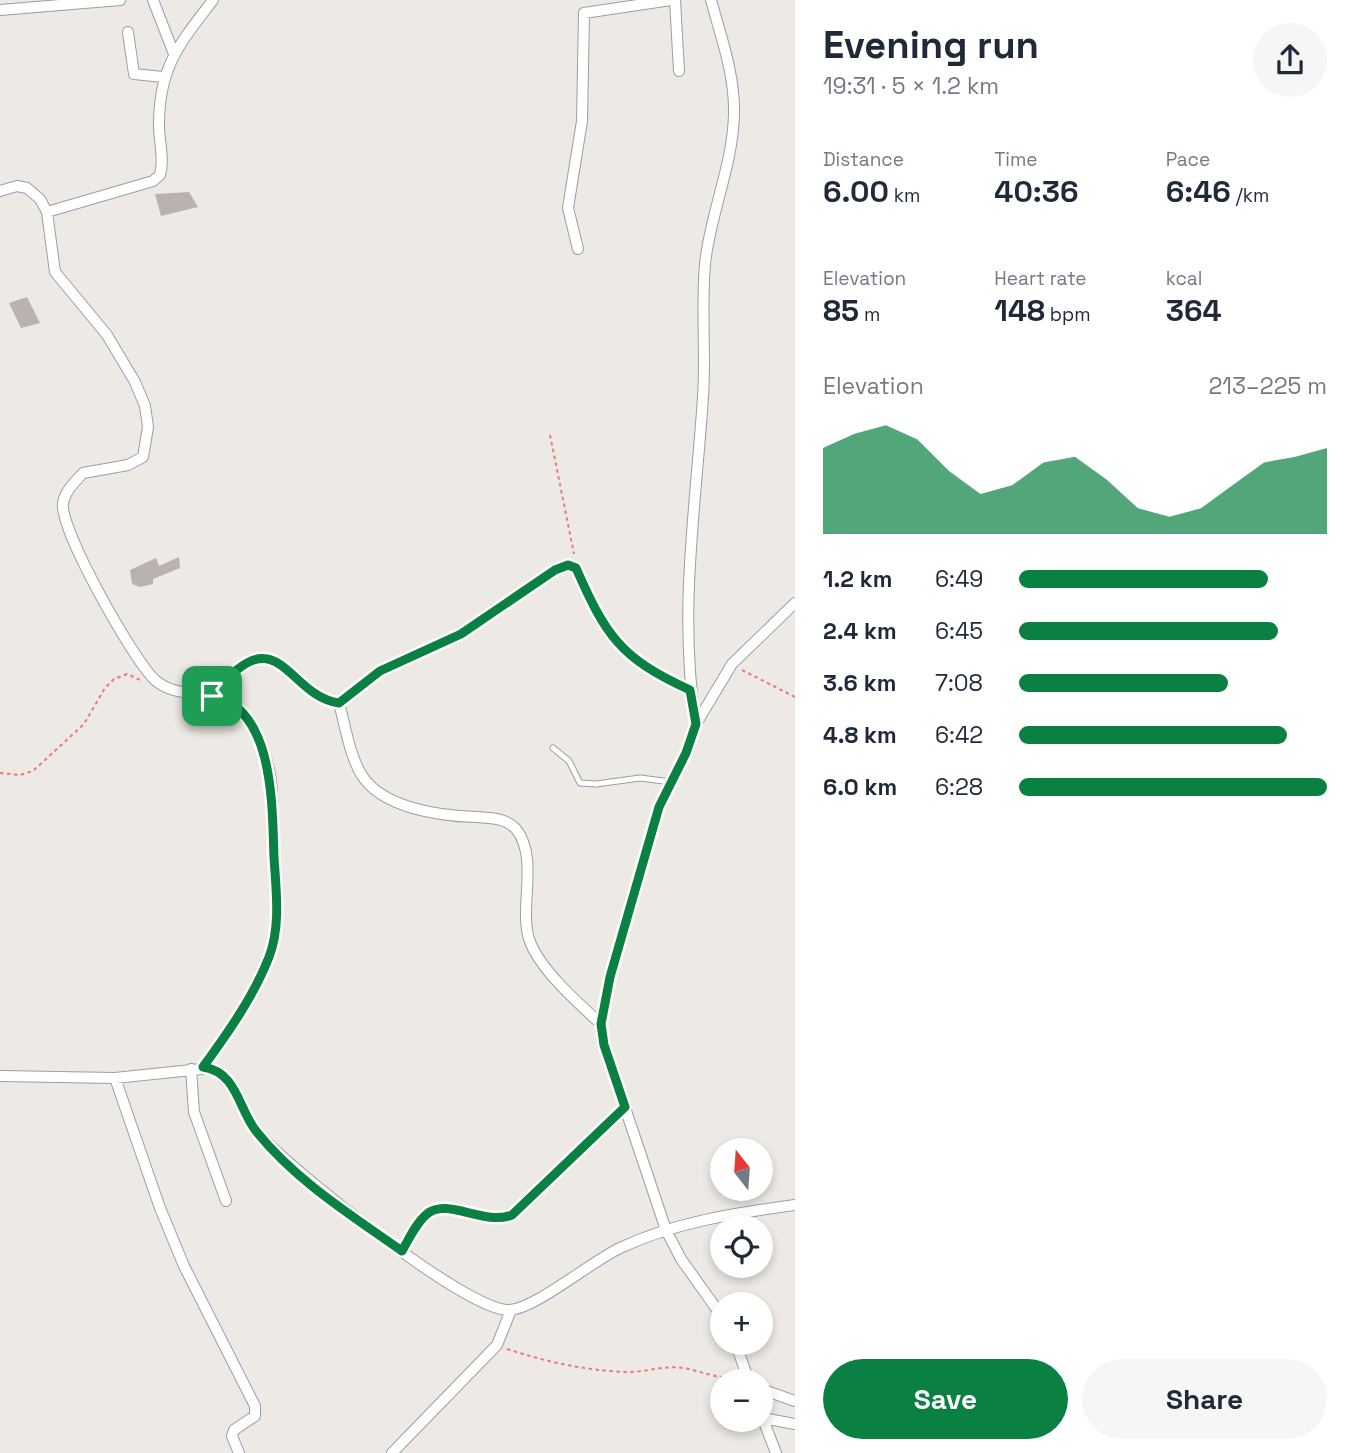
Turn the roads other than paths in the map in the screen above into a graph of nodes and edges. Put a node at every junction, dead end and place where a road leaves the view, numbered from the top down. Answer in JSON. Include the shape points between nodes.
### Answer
{"nodes":[{"id":1,"x":120,"y":0,"type":"edge"},
{"id":2,"x":153,"y":0,"type":"edge"},
{"id":3,"x":213,"y":0,"type":"edge"},
{"id":4,"x":673,"y":0,"type":"edge"},
{"id":5,"x":711,"y":0,"type":"edge"},
{"id":6,"x":0,"y":10,"type":"edge"},
{"id":7,"x":128,"y":32,"type":"dead end"},
{"id":8,"x":174,"y":54,"type":"junction"},
{"id":9,"x":679,"y":71,"type":"dead end"},
{"id":10,"x":163,"y":77,"type":"junction"},
{"id":11,"x":0,"y":191,"type":"edge"},
{"id":12,"x":47,"y":212,"type":"junction"},
{"id":13,"x":578,"y":249,"type":"dead end"},
{"id":14,"x":795,"y":603,"type":"edge"},
{"id":15,"x":690,"y":690,"type":"junction"},
{"id":16,"x":212,"y":696,"type":"junction"},
{"id":17,"x":339,"y":703,"type":"junction"},
{"id":18,"x":696,"y":724,"type":"junction"},
{"id":19,"x":553,"y":748,"type":"dead end"},
{"id":20,"x":672,"y":782,"type":"junction"},
{"id":21,"x":601,"y":1024,"type":"junction"},
{"id":22,"x":203,"y":1067,"type":"junction"},
{"id":23,"x":191,"y":1069,"type":"junction"},
{"id":24,"x":0,"y":1076,"type":"edge"},
{"id":25,"x":115,"y":1078,"type":"junction"},
{"id":26,"x":625,"y":1107,"type":"junction"},
{"id":27,"x":226,"y":1201,"type":"dead end"},
{"id":28,"x":795,"y":1205,"type":"edge"},
{"id":29,"x":666,"y":1230,"type":"junction"},
{"id":30,"x":402,"y":1251,"type":"junction"},
{"id":31,"x":710,"y":1300,"type":"edge"},
{"id":32,"x":511,"y":1310,"type":"junction"},
{"id":33,"x":773,"y":1393,"type":"edge"},
{"id":34,"x":795,"y":1401,"type":"edge"},
{"id":35,"x":773,"y":1419,"type":"edge"},
{"id":36,"x":795,"y":1424,"type":"edge"},
{"id":37,"x":768,"y":1432,"type":"edge"},
{"id":38,"x":239,"y":1453,"type":"edge"},
{"id":39,"x":392,"y":1453,"type":"edge"},
{"id":40,"x":776,"y":1453,"type":"edge"}],
"edges":[{"from":1,"to":6,"type":"street"},
{"from":2,"to":8,"type":"street"},
{"from":3,"to":8,"type":"street"},
{"from":4,"to":9,"type":"street"},
{"from":4,"to":13,"type":"street","via":[[584,13],[582,121],[568,208]]},
{"from":5,"to":15,"type":"street","via":[[732,85],[734,114],[707,245],[702,294],[704,392],[690,535]]},
{"from":7,"to":10,"type":"street","via":[[134,74]]},
{"from":8,"to":10,"type":"street"},
{"from":10,"to":12,"type":"street","via":[[160,175]]},
{"from":11,"to":12,"type":"street","via":[[27,188]]},
{"from":12,"to":16,"type":"street","via":[[55,272],[120,356],[145,406],[148,427],[143,457],[128,465],[83,473],[65,496],[62,512],[97,589],[155,680],[183,692]]},
{"from":14,"to":18,"type":"street","via":[[732,664]]},
{"from":15,"to":17,"type":"street","via":[[628,655],[606,631],[576,568],[568,565],[461,634],[380,671]]},
{"from":15,"to":18,"type":"street"},
{"from":16,"to":17,"type":"street","via":[[231,674],[260,659],[273,660],[320,697]]},
{"from":16,"to":22,"type":"street","via":[[239,709],[268,767],[277,924],[269,957],[253,989]]},
{"from":17,"to":21,"type":"street","via":[[361,773],[373,790],[401,803],[438,813],[505,821],[516,829],[524,845],[530,941],[567,992]]},
{"from":18,"to":20,"type":"street"},
{"from":19,"to":20,"type":"lane","via":[[569,761],[580,783],[640,778]]},
{"from":20,"to":21,"type":"street","via":[[659,807]]},
{"from":21,"to":26,"type":"street"},
{"from":22,"to":23,"type":"street"},
{"from":22,"to":30,"type":"street","via":[[233,1085],[251,1125],[296,1172]]},
{"from":23,"to":25,"type":"street"},
{"from":23,"to":27,"type":"street","via":[[194,1112]]},
{"from":24,"to":25,"type":"street"},
{"from":25,"to":38,"type":"street","via":[[184,1266],[255,1406],[255,1416],[234,1430]]},
{"from":26,"to":29,"type":"street"},
{"from":26,"to":30,"type":"lane","via":[[512,1215],[485,1219],[436,1209],[420,1222]]},
{"from":28,"to":29,"type":"street"},
{"from":29,"to":31,"type":"street"},
{"from":29,"to":32,"type":"street","via":[[597,1260]]},
{"from":30,"to":32,"type":"street","via":[[489,1307]]},
{"from":32,"to":39,"type":"street","via":[[497,1345]]},
{"from":33,"to":34,"type":"street"},
{"from":35,"to":36,"type":"street"},
{"from":37,"to":40,"type":"street"}]}
